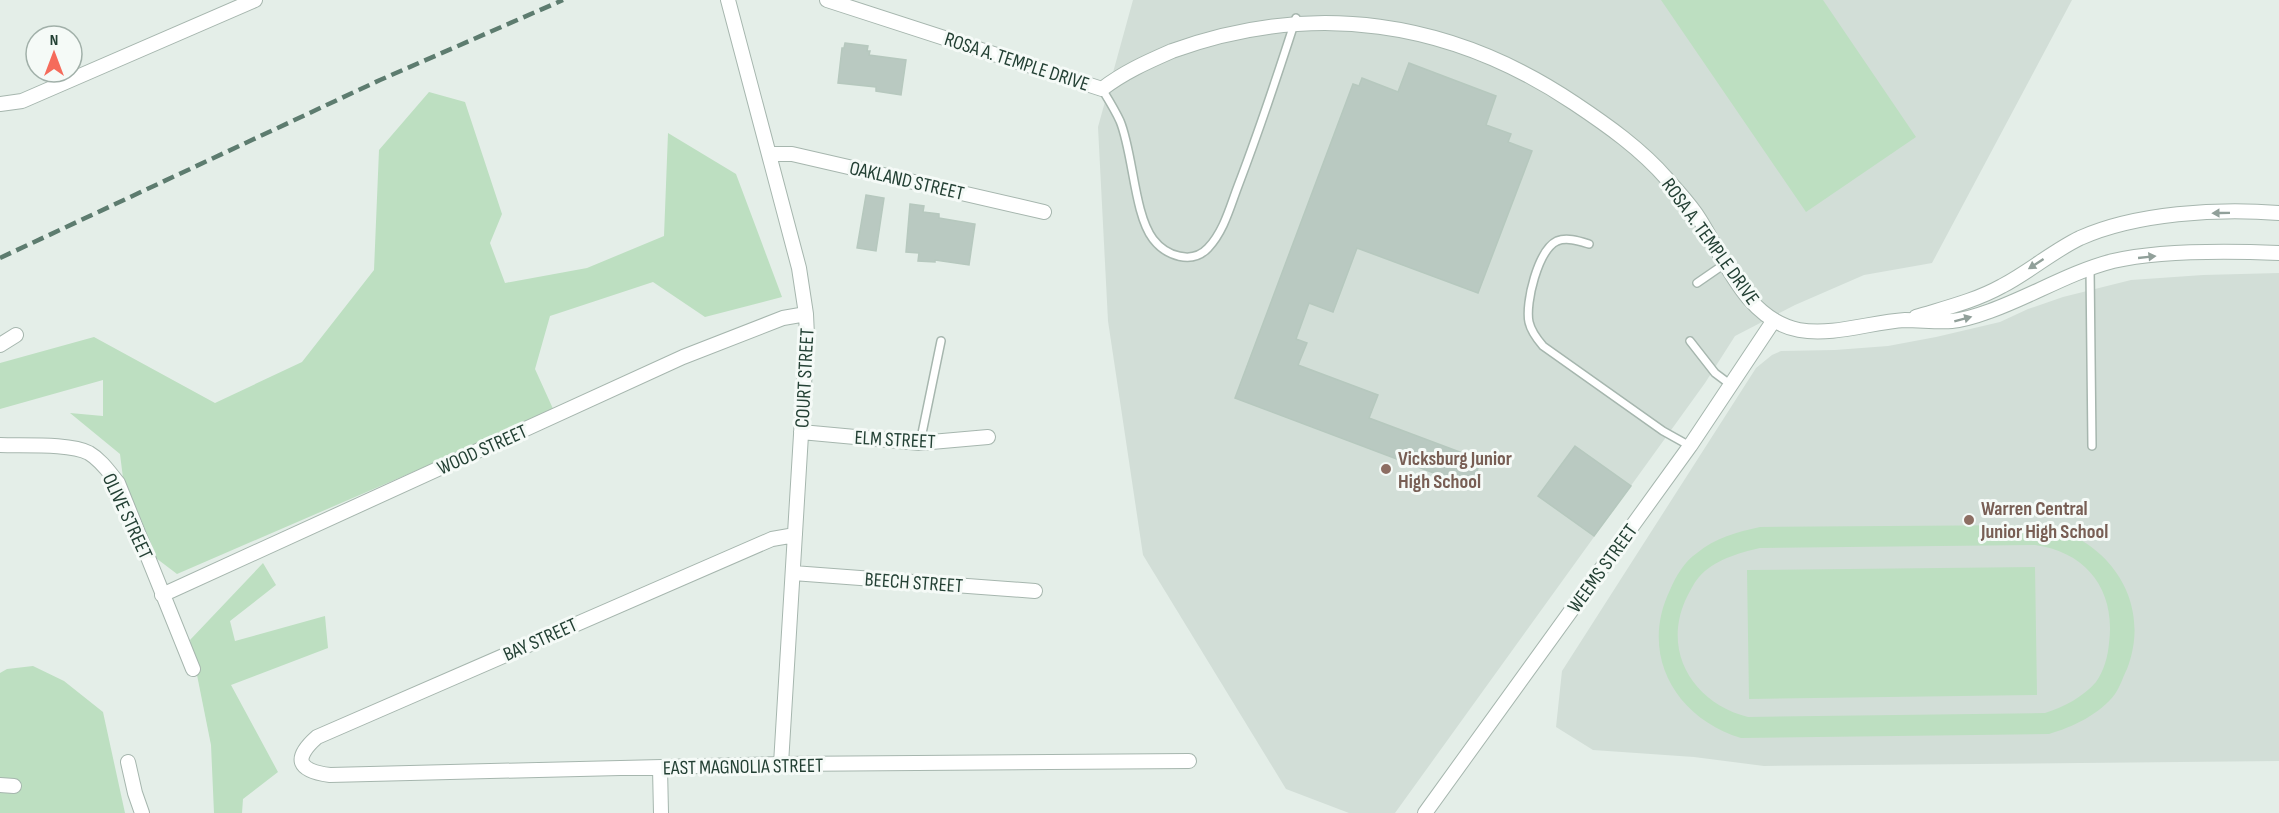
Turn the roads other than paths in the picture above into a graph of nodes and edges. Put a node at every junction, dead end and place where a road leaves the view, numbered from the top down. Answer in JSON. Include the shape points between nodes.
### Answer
{"nodes":[{"id":1,"x":255,"y":0,"type":"edge"},
{"id":2,"x":728,"y":0,"type":"edge"},
{"id":3,"x":826,"y":0,"type":"edge"},
{"id":4,"x":1296,"y":18,"type":"junction"},
{"id":5,"x":1102,"y":89,"type":"junction"},
{"id":6,"x":0,"y":104,"type":"edge"},
{"id":7,"x":770,"y":154,"type":"junction"},
{"id":8,"x":1044,"y":212,"type":"dead end"},
{"id":9,"x":2279,"y":213,"type":"edge"},
{"id":10,"x":1589,"y":244,"type":"dead end"},
{"id":11,"x":2279,"y":253,"type":"edge"},
{"id":12,"x":1726,"y":263,"type":"junction"},
{"id":13,"x":2090,"y":268,"type":"junction"},
{"id":14,"x":1697,"y":283,"type":"dead end"},
{"id":15,"x":806,"y":314,"type":"junction"},
{"id":16,"x":1774,"y":320,"type":"junction"},
{"id":17,"x":1905,"y":320,"type":"junction"},
{"id":18,"x":16,"y":334,"type":"dead end"},
{"id":19,"x":941,"y":341,"type":"dead end"},
{"id":20,"x":1690,"y":341,"type":"dead end"},
{"id":21,"x":0,"y":345,"type":"edge"},
{"id":22,"x":1732,"y":386,"type":"junction"},
{"id":23,"x":801,"y":432,"type":"junction"},
{"id":24,"x":988,"y":437,"type":"dead end"},
{"id":25,"x":920,"y":443,"type":"junction"},
{"id":26,"x":0,"y":445,"type":"edge"},
{"id":27,"x":1690,"y":446,"type":"junction"},
{"id":28,"x":2092,"y":446,"type":"dead end"},
{"id":29,"x":795,"y":535,"type":"junction"},
{"id":30,"x":793,"y":573,"type":"junction"},
{"id":31,"x":1035,"y":591,"type":"dead end"},
{"id":32,"x":162,"y":595,"type":"junction"},
{"id":33,"x":193,"y":669,"type":"dead end"},
{"id":34,"x":1189,"y":761,"type":"dead end"},
{"id":35,"x":128,"y":762,"type":"dead end"},
{"id":36,"x":301,"y":762,"type":"joint"},
{"id":37,"x":781,"y":765,"type":"junction"},
{"id":38,"x":660,"y":768,"type":"junction"},
{"id":39,"x":142,"y":813,"type":"edge"},
{"id":40,"x":661,"y":813,"type":"edge"},
{"id":41,"x":1425,"y":813,"type":"edge"}],
"edges":[{"from":1,"to":6,"type":"street","via":[[22,101]]},
{"from":2,"to":7,"type":"street","name":"COURT STREET"},
{"from":3,"to":5,"type":"street","name":"ROSA A. TEMPLE DRIVE"},
{"from":4,"to":5,"type":"street","name":"ROSA A. TEMPLE DRIVE","via":[[1234,28],[1188,44],[1122,74]]},
{"from":4,"to":5,"type":"lane","via":[[1259,132],[1219,234],[1207,250],[1193,258],[1171,253],[1153,239],[1144,222],[1120,121]]},
{"from":4,"to":12,"type":"street","name":"ROSA A. TEMPLE DRIVE","via":[[1349,18],[1398,24],[1443,37],[1541,81],[1633,145],[1698,216]]},
{"from":7,"to":8,"type":"street","name":"OAKLAND STREET","via":[[792,154]]},
{"from":7,"to":15,"type":"street","name":"COURT STREET","via":[[799,268]]},
{"from":9,"to":17,"type":"street","name":"ROSA A. TEMPLE DRIVE","one_way":true,"via":[[2192,213],[2109,227],[2079,239],[2001,287]]},
{"from":10,"to":27,"type":"lane","via":[[1558,241],[1543,258],[1529,309],[1534,334],[1552,353]]},
{"from":13,"to":11,"type":"street","name":"ROSA A. TEMPLE DRIVE","one_way":true,"via":[[2149,256]]},
{"from":12,"to":14,"type":"lane"},
{"from":12,"to":16,"type":"street","name":"ROSA A. TEMPLE DRIVE","via":[[1745,294]]},
{"from":17,"to":13,"type":"street","name":"ROSA A. TEMPLE DRIVE","one_way":true,"via":[[1954,321],[1980,314]]},
{"from":13,"to":28,"type":"lane"},
{"from":15,"to":23,"type":"street","name":"COURT STREET"},
{"from":15,"to":32,"type":"street","name":"WOOD STREET","via":[[783,318],[683,357]]},
{"from":16,"to":17,"type":"street","name":"ROSA A. TEMPLE DRIVE","via":[[1805,331]]},
{"from":16,"to":22,"type":"street","name":"WEEMS STREET"},
{"from":18,"to":21,"type":"street"},
{"from":19,"to":25,"type":"lane"},
{"from":20,"to":22,"type":"lane","via":[[1715,373]]},
{"from":22,"to":27,"type":"street","name":"WEEMS STREET"},
{"from":23,"to":25,"type":"street","name":"ELM STREET"},
{"from":23,"to":29,"type":"street","name":"COURT STREET"},
{"from":24,"to":25,"type":"street","name":"ELM STREET"},
{"from":26,"to":32,"type":"street","name":"OLIVE STREET","via":[[88,452],[104,465],[118,483]]},
{"from":27,"to":41,"type":"street","name":"WEEMS STREET"},
{"from":29,"to":30,"type":"street","name":"COURT STREET"},
{"from":29,"to":36,"type":"street","name":"BAY STREET","via":[[772,539],[317,737],[304,748]]},
{"from":30,"to":31,"type":"street","name":"BEECH STREET"},
{"from":30,"to":37,"type":"street","name":"COURT STREET"},
{"from":32,"to":33,"type":"street","name":"OLIVE STREET"},
{"from":34,"to":37,"type":"street","name":"EAST MAGNOLIA STREET"},
{"from":35,"to":39,"type":"street"},
{"from":36,"to":38,"type":"street","name":"EAST MAGNOLIA STREET","via":[[309,771],[330,775]]},
{"from":37,"to":38,"type":"street","name":"EAST MAGNOLIA STREET"},
{"from":38,"to":40,"type":"street"}]}
